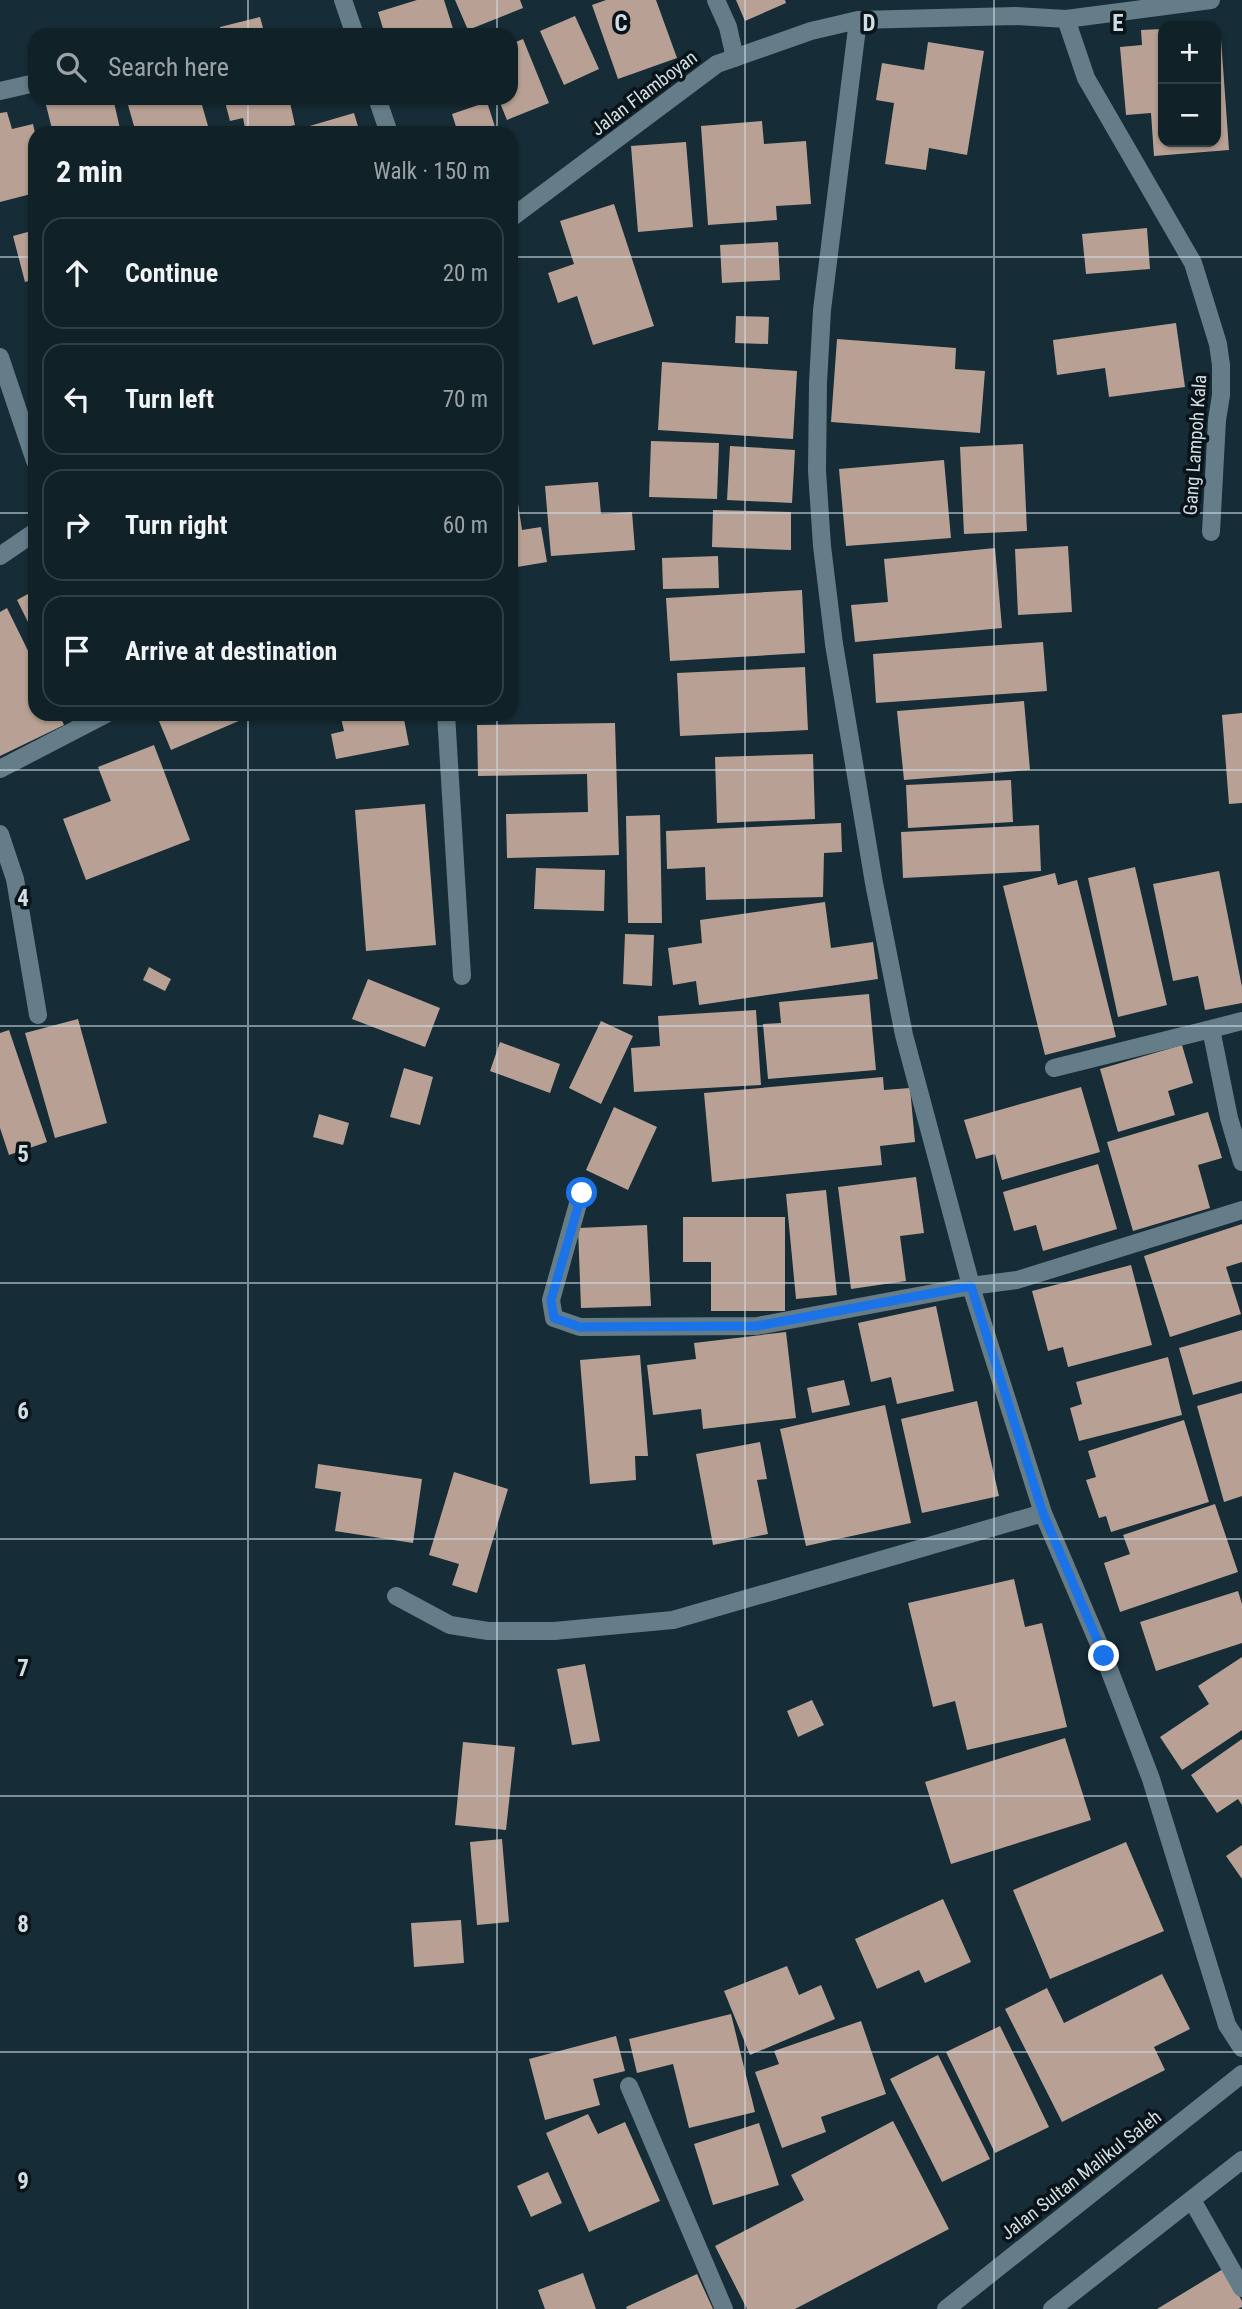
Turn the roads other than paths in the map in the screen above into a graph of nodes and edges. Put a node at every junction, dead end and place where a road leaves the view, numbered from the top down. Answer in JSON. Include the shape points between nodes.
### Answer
{"nodes":[{"id":1,"x":343,"y":0,"type":"edge"},
{"id":2,"x":716,"y":0,"type":"edge"},
{"id":3,"x":1211,"y":0,"type":"edge"},
{"id":4,"x":1015,"y":8,"type":"edge"},
{"id":5,"x":1066,"y":19,"type":"junction"},
{"id":6,"x":858,"y":20,"type":"junction"},
{"id":7,"x":353,"y":28,"type":"edge"},
{"id":8,"x":735,"y":58,"type":"junction"},
{"id":9,"x":28,"y":84,"type":"edge"},
{"id":10,"x":0,"y":90,"type":"edge"},
{"id":11,"x":379,"y":105,"type":"edge"},
{"id":12,"x":387,"y":126,"type":"edge"},
{"id":13,"x":518,"y":213,"type":"edge"},
{"id":14,"x":0,"y":356,"type":"edge"},
{"id":15,"x":28,"y":440,"type":"edge"},
{"id":16,"x":1210,"y":532,"type":"dead end"},
{"id":17,"x":28,"y":537,"type":"edge"},
{"id":18,"x":0,"y":555,"type":"edge"},
{"id":19,"x":93,"y":721,"type":"edge"},
{"id":20,"x":446,"y":721,"type":"edge"},
{"id":21,"x":0,"y":769,"type":"edge"},
{"id":22,"x":0,"y":834,"type":"edge"},
{"id":23,"x":462,"y":976,"type":"dead end"},
{"id":24,"x":38,"y":1014,"type":"dead end"},
{"id":25,"x":1242,"y":1021,"type":"edge"},
{"id":26,"x":1211,"y":1029,"type":"junction"},
{"id":27,"x":1054,"y":1068,"type":"dead end"},
{"id":28,"x":1242,"y":1162,"type":"edge"},
{"id":29,"x":582,"y":1193,"type":"dead end"},
{"id":30,"x":1242,"y":1210,"type":"edge"},
{"id":31,"x":971,"y":1286,"type":"junction"},
{"id":32,"x":1043,"y":1513,"type":"junction"},
{"id":33,"x":396,"y":1596,"type":"dead end"},
{"id":34,"x":1242,"y":2048,"type":"edge"},
{"id":35,"x":1242,"y":2074,"type":"edge"},
{"id":36,"x":629,"y":2085,"type":"dead end"},
{"id":37,"x":1242,"y":2160,"type":"edge"},
{"id":38,"x":1192,"y":2200,"type":"junction"},
{"id":39,"x":1242,"y":2288,"type":"edge"},
{"id":40,"x":724,"y":2309,"type":"edge"},
{"id":41,"x":946,"y":2309,"type":"edge"},
{"id":42,"x":1052,"y":2309,"type":"edge"}],
"edges":[{"from":1,"to":7,"type":"street"},
{"from":2,"to":8,"type":"street"},
{"from":3,"to":5,"type":"street","name":"Jalan Flamboyan"},
{"from":4,"to":5,"type":"street","name":"Jalan Flamboyan"},
{"from":4,"to":6,"type":"street","name":"Jalan Flamboyan"},
{"from":5,"to":16,"type":"street","name":"Gang Lampoh Kala","via":[[1086,79],[1193,264],[1218,344],[1221,395]]},
{"from":6,"to":8,"type":"street","name":"Jalan Flamboyan"},
{"from":6,"to":31,"type":"street","via":[[822,310],[817,471],[822,546],[858,790],[904,1035]]},
{"from":8,"to":13,"type":"street","name":"Jalan Flamboyan","via":[[717,64]]},
{"from":9,"to":10,"type":"street"},
{"from":11,"to":12,"type":"street"},
{"from":14,"to":15,"type":"street"},
{"from":17,"to":18,"type":"street"},
{"from":19,"to":21,"type":"street"},
{"from":20,"to":23,"type":"street"},
{"from":22,"to":24,"type":"street","via":[[15,879]]},
{"from":25,"to":26,"type":"street"},
{"from":26,"to":27,"type":"street"},
{"from":26,"to":28,"type":"street"},
{"from":29,"to":31,"type":"street","via":[[551,1300],[554,1318],[580,1327],[757,1326]]},
{"from":30,"to":31,"type":"street","via":[[1017,1280]]},
{"from":31,"to":32,"type":"street"},
{"from":32,"to":33,"type":"street","via":[[673,1620],[554,1631],[488,1631],[450,1625]]},
{"from":32,"to":34,"type":"street","via":[[1151,1779],[1227,2025]]},
{"from":35,"to":41,"type":"street","name":"Jalan Sultan Malikul Saleh"},
{"from":36,"to":40,"type":"street"},
{"from":37,"to":38,"type":"street"},
{"from":38,"to":39,"type":"street"},
{"from":38,"to":42,"type":"street"}]}
